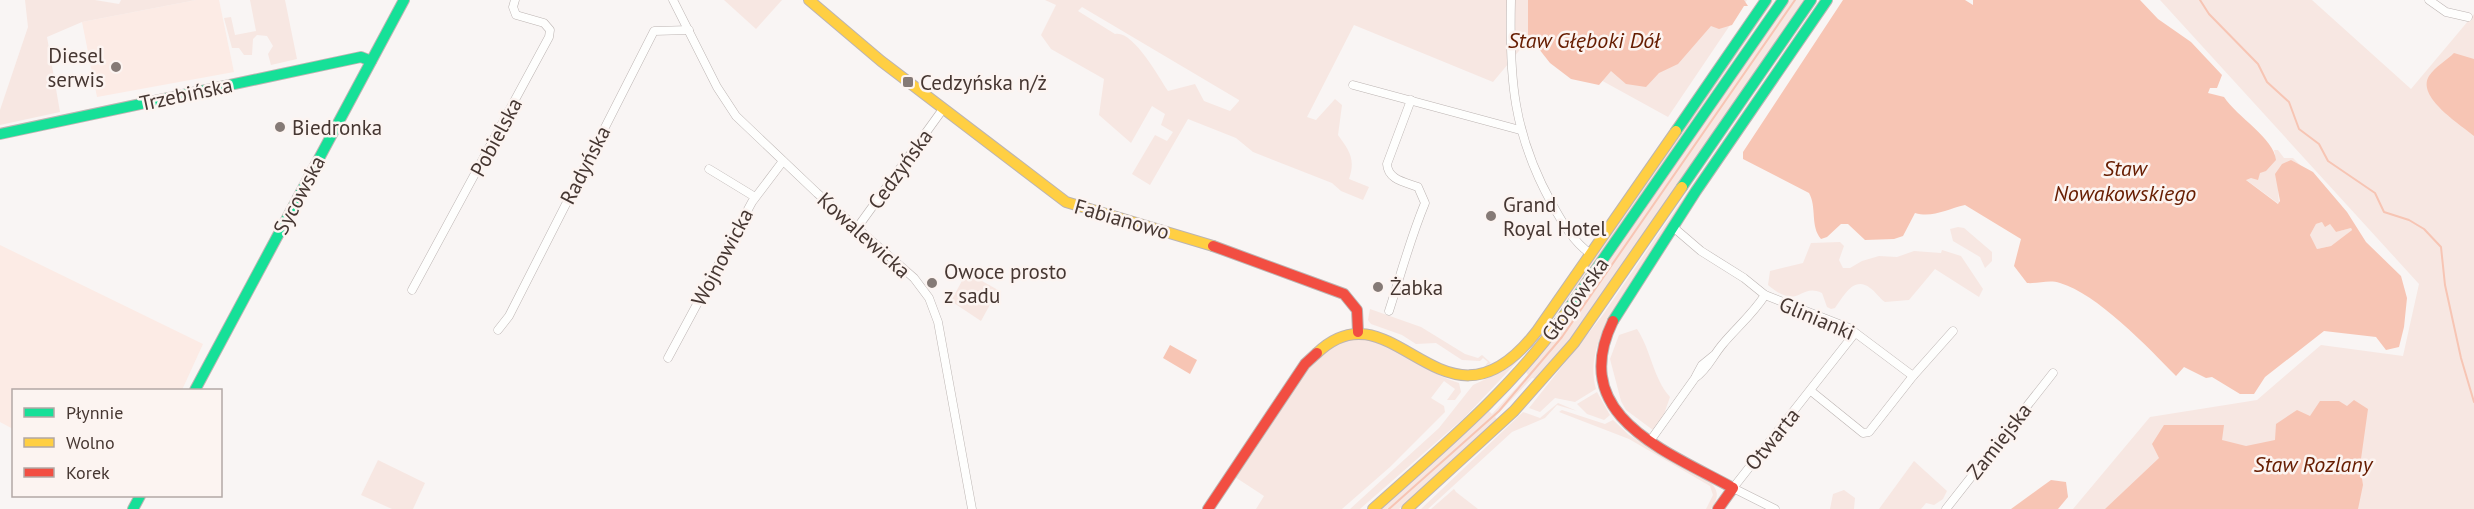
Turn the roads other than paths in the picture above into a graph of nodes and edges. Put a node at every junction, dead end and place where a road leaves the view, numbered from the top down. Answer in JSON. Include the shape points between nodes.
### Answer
{"nodes":[{"id":1,"x":404,"y":0,"type":"edge"},
{"id":2,"x":515,"y":0,"type":"edge"},
{"id":3,"x":673,"y":0,"type":"edge"},
{"id":4,"x":809,"y":0,"type":"edge"},
{"id":5,"x":1511,"y":0,"type":"edge"},
{"id":6,"x":1766,"y":0,"type":"edge"},
{"id":7,"x":1783,"y":0,"type":"edge"},
{"id":8,"x":1811,"y":0,"type":"edge"},
{"id":9,"x":1827,"y":0,"type":"edge"},
{"id":10,"x":2429,"y":0,"type":"edge"},
{"id":11,"x":2468,"y":17,"type":"dead end"},
{"id":12,"x":689,"y":30,"type":"junction"},
{"id":13,"x":371,"y":61,"type":"junction"},
{"id":14,"x":1353,"y":85,"type":"dead end"},
{"id":15,"x":1411,"y":100,"type":"junction"},
{"id":16,"x":943,"y":109,"type":"junction"},
{"id":17,"x":1520,"y":130,"type":"junction"},
{"id":18,"x":0,"y":134,"type":"edge"},
{"id":19,"x":783,"y":161,"type":"junction"},
{"id":20,"x":709,"y":169,"type":"dead end"},
{"id":21,"x":755,"y":197,"type":"junction"},
{"id":22,"x":1673,"y":227,"type":"junction"},
{"id":23,"x":857,"y":228,"type":"junction"},
{"id":24,"x":1591,"y":254,"type":"junction"},
{"id":25,"x":412,"y":291,"type":"dead end"},
{"id":26,"x":1765,"y":295,"type":"junction"},
{"id":27,"x":1389,"y":311,"type":"dead end"},
{"id":28,"x":498,"y":330,"type":"dead end"},
{"id":29,"x":1953,"y":331,"type":"dead end"},
{"id":30,"x":1358,"y":332,"type":"junction"},
{"id":31,"x":1855,"y":333,"type":"junction"},
{"id":32,"x":668,"y":358,"type":"dead end"},
{"id":33,"x":2053,"y":373,"type":"dead end"},
{"id":34,"x":1913,"y":375,"type":"junction"},
{"id":35,"x":196,"y":389,"type":"edge"},
{"id":36,"x":1811,"y":391,"type":"junction"},
{"id":37,"x":1650,"y":441,"type":"junction"},
{"id":38,"x":1733,"y":488,"type":"junction"},
{"id":39,"x":972,"y":509,"type":"edge"},
{"id":40,"x":1208,"y":509,"type":"edge"},
{"id":41,"x":1373,"y":509,"type":"edge"},
{"id":42,"x":1407,"y":509,"type":"edge"},
{"id":43,"x":1718,"y":509,"type":"edge"},
{"id":44,"x":1775,"y":509,"type":"edge"},
{"id":45,"x":1946,"y":509,"type":"edge"}],
"edges":[{"from":1,"to":13,"type":"street","name":"Sycowska"},
{"from":2,"to":25,"type":"street","name":"Pobielska","via":[[516,15],[544,23],[550,30],[549,37]]},
{"from":3,"to":12,"type":"street","name":"Kowalewicka"},
{"from":4,"to":16,"type":"street","name":"Fabianowo"},
{"from":5,"to":17,"type":"street","via":[[1510,64]]},
{"from":6,"to":24,"type":"street","name":"Głogowska"},
{"from":7,"to":41,"type":"street","name":"Głogowska","via":[[1544,343],[1483,410]]},
{"from":8,"to":42,"type":"street","name":"Głogowska","via":[[1566,353],[1514,411]]},
{"from":9,"to":22,"type":"street","name":"Głogowska"},
{"from":10,"to":11,"type":"street","via":[[2446,12]]},
{"from":12,"to":19,"type":"street","name":"Kowalewicka","via":[[724,100]]},
{"from":12,"to":28,"type":"street","name":"Radyńska","via":[[654,31]]},
{"from":13,"to":18,"type":"street","name":"Trzebińska","via":[[362,57]]},
{"from":13,"to":35,"type":"street","name":"Sycowska"},
{"from":14,"to":15,"type":"street"},
{"from":15,"to":17,"type":"street"},
{"from":15,"to":27,"type":"street","via":[[1387,171],[1418,187],[1425,203],[1404,254],[1404,267]]},
{"from":16,"to":23,"type":"street","name":"Cedzyńska"},
{"from":16,"to":30,"type":"street","name":"Fabianowo","via":[[1066,202],[1204,243],[1344,294],[1357,310]]},
{"from":17,"to":24,"type":"street","via":[[1547,196],[1581,247]]},
{"from":19,"to":21,"type":"street","name":"Wojnowicka"},
{"from":19,"to":23,"type":"street","name":"Kowalewicka"},
{"from":20,"to":21,"type":"street"},
{"from":21,"to":32,"type":"street","name":"Wojnowicka"},
{"from":22,"to":26,"type":"street","name":"Glinianki"},
{"from":22,"to":37,"type":"street","name":"Głogowska","via":[[1607,336],[1601,362],[1610,404]]},
{"from":23,"to":39,"type":"street","name":"Kowalewicka","via":[[914,278],[931,302]]},
{"from":24,"to":30,"type":"street","name":"Głogowska","via":[[1518,353],[1496,370],[1471,378],[1448,375],[1389,340]]},
{"from":26,"to":31,"type":"street","name":"Glinianki"},
{"from":26,"to":37,"type":"street","via":[[1695,378]]},
{"from":29,"to":34,"type":"street"},
{"from":30,"to":40,"type":"street","via":[[1334,338],[1313,353]]},
{"from":31,"to":34,"type":"street","name":"Glinianki"},
{"from":31,"to":36,"type":"street","name":"Otwarta"},
{"from":33,"to":45,"type":"street","name":"Zamiejska"},
{"from":34,"to":36,"type":"street","name":"Otwarta","via":[[1869,432],[1863,433]]},
{"from":36,"to":38,"type":"street","name":"Otwarta"},
{"from":37,"to":38,"type":"street"},
{"from":38,"to":43,"type":"street"},
{"from":38,"to":44,"type":"street"}]}
